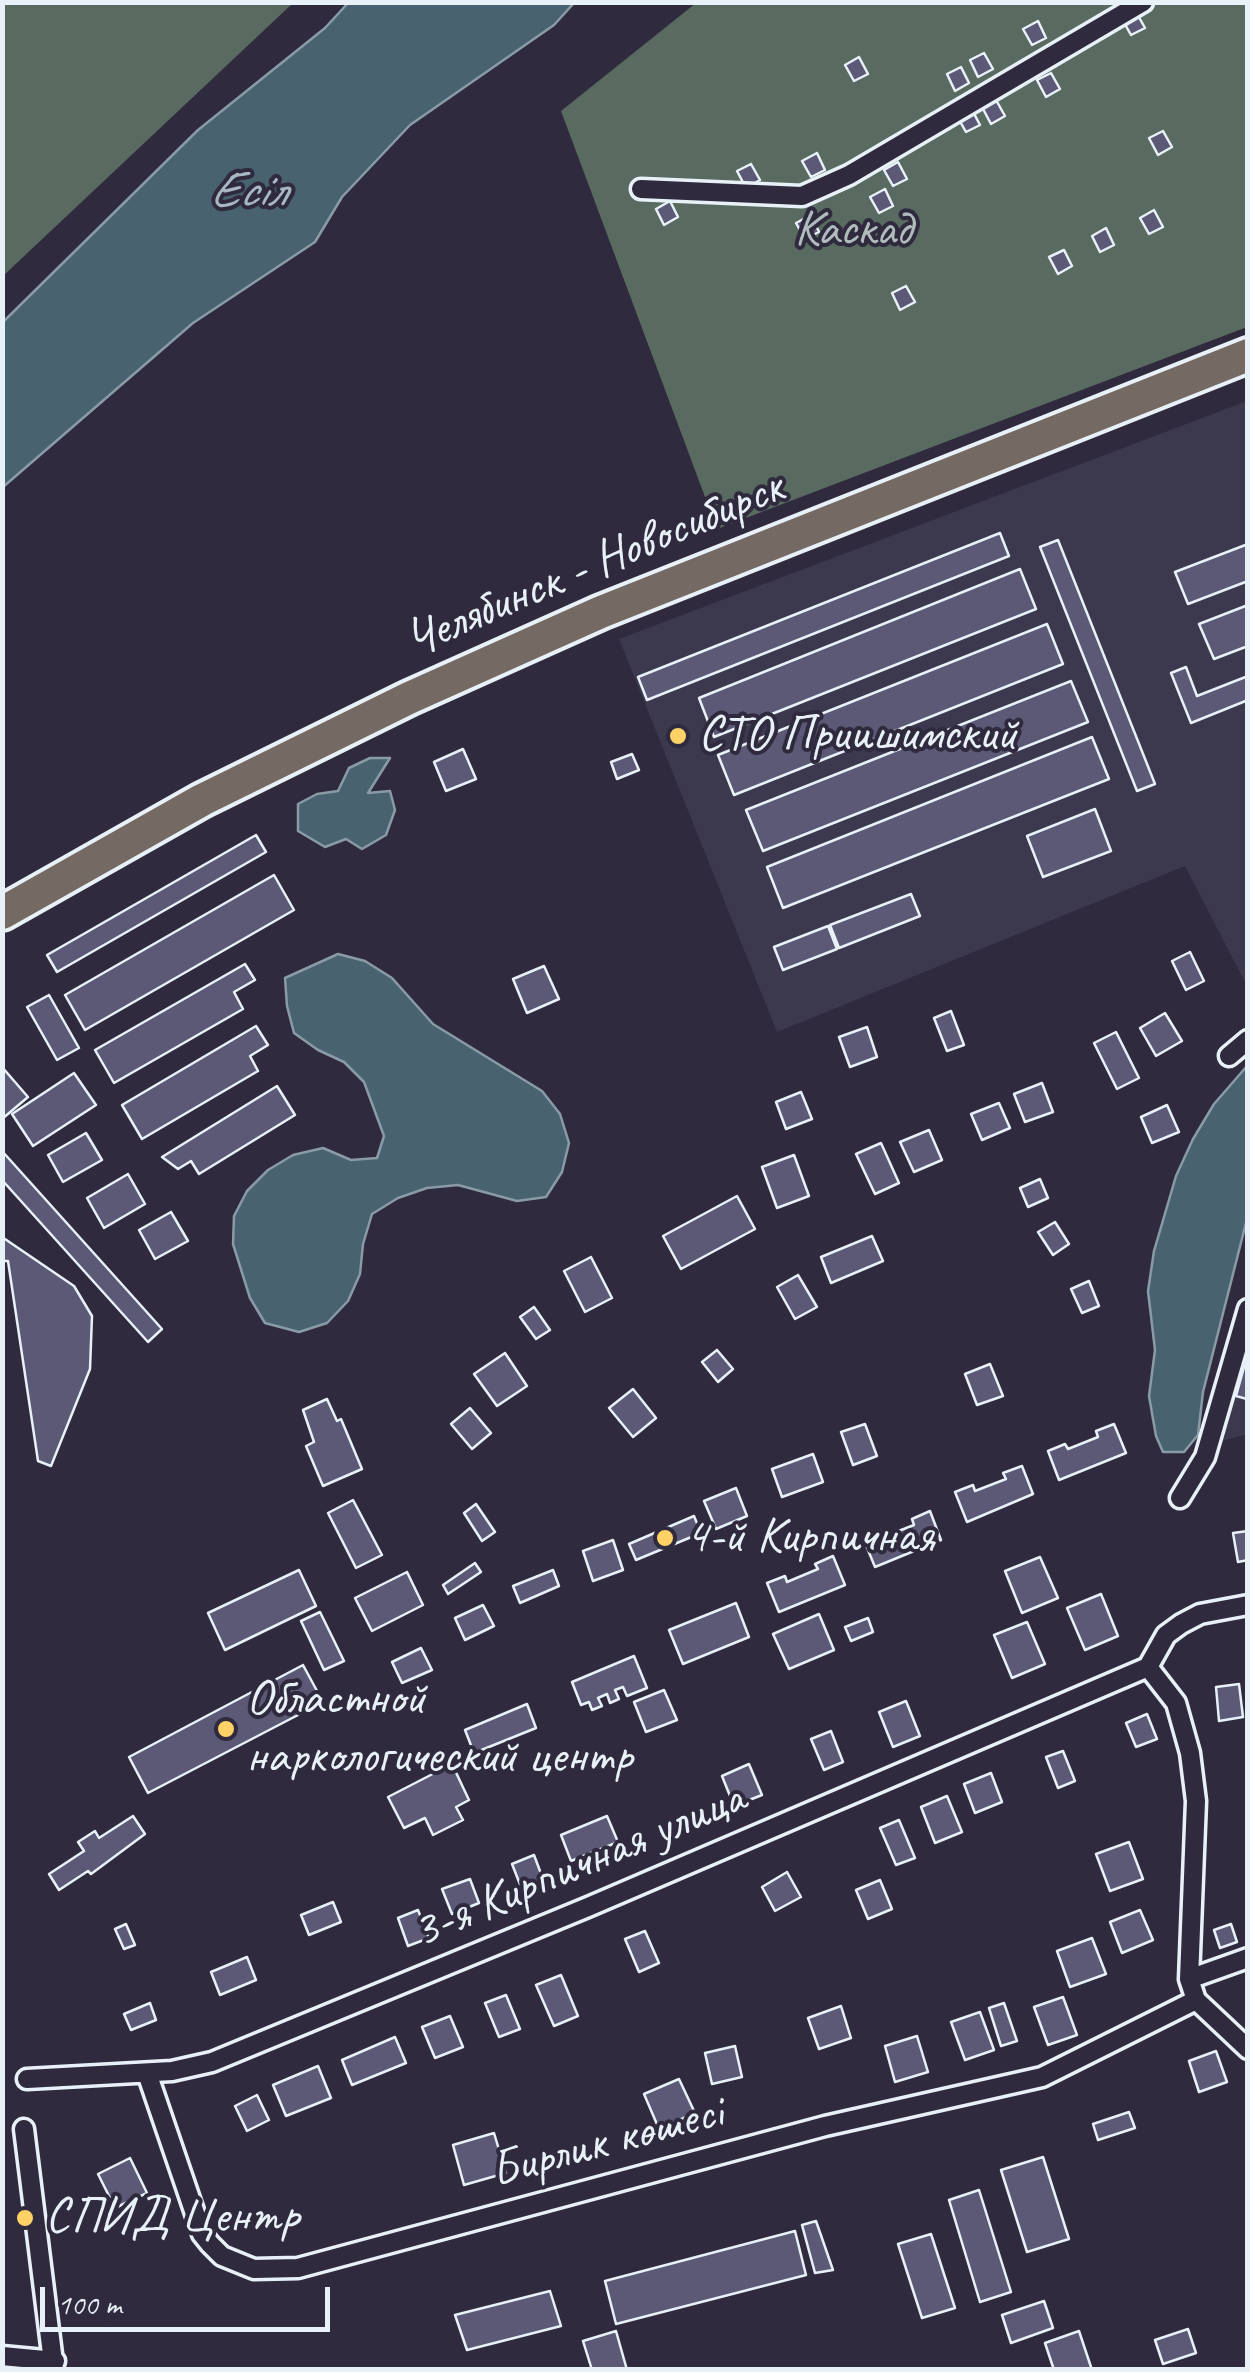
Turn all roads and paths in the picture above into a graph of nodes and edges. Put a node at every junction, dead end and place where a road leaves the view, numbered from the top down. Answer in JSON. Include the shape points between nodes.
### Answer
{"nodes":[{"id":1,"x":1143,"y":2,"type":"edge"},
{"id":2,"x":641,"y":189,"type":"dead end"},
{"id":3,"x":1248,"y":355,"type":"edge"},
{"id":4,"x":2,"y":914,"type":"edge"},
{"id":5,"x":1248,"y":1040,"type":"edge"},
{"id":6,"x":1229,"y":1056,"type":"dead end"},
{"id":7,"x":1248,"y":1310,"type":"edge"},
{"id":8,"x":1180,"y":1498,"type":"dead end"},
{"id":9,"x":1248,"y":1605,"type":"edge"},
{"id":10,"x":1148,"y":1667,"type":"junction"},
{"id":11,"x":1248,"y":1958,"type":"edge"},
{"id":12,"x":1189,"y":1979,"type":"junction"},
{"id":13,"x":1196,"y":2000,"type":"junction"},
{"id":14,"x":1248,"y":2049,"type":"edge"},
{"id":15,"x":147,"y":2073,"type":"junction"},
{"id":16,"x":26,"y":2079,"type":"dead end"},
{"id":17,"x":24,"y":2129,"type":"dead end"},
{"id":18,"x":2,"y":2356,"type":"edge"},
{"id":19,"x":55,"y":2366,"type":"edge"}],
"edges":[{"from":1,"to":2,"type":"street","via":[[849,176],[802,196]]},
{"from":3,"to":4,"type":"highway","name":"Челябинск - Новосибирск","via":[[601,612],[426,690],[202,800]]},
{"from":5,"to":6,"type":"street"},
{"from":7,"to":8,"type":"street","via":[[1205,1458]]},
{"from":9,"to":10,"type":"street","via":[[1181,1624],[1166,1635]]},
{"from":10,"to":12,"type":"street","via":[[1176,1704],[1190,1754],[1196,1801]]},
{"from":10,"to":15,"type":"street","name":"3-я Кирпичная улица","via":[[212,2062]]},
{"from":11,"to":12,"type":"street"},
{"from":12,"to":13,"type":"street"},
{"from":13,"to":14,"type":"street"},
{"from":13,"to":15,"type":"street","name":"Бирлик көшесі","via":[[1042,2077],[826,2126],[298,2268],[254,2269],[222,2256],[202,2234]]},
{"from":15,"to":16,"type":"street","name":"3-я Кирпичная улица"},
{"from":17,"to":19,"type":"street"},
{"from":18,"to":19,"type":"street"}]}
